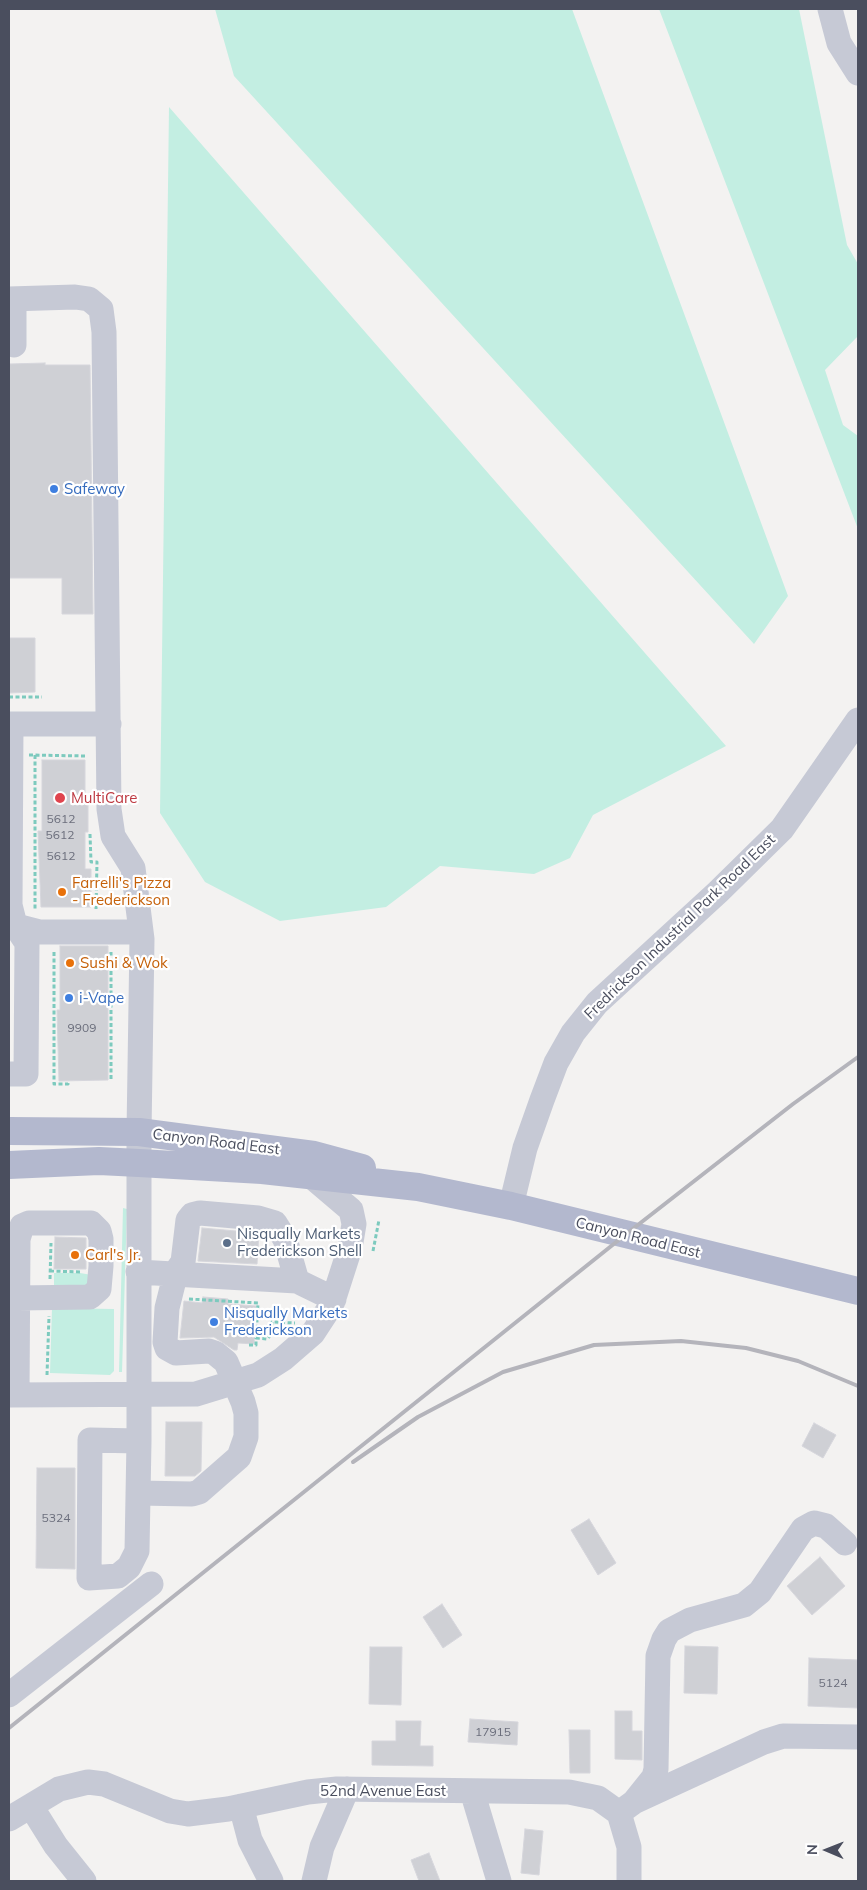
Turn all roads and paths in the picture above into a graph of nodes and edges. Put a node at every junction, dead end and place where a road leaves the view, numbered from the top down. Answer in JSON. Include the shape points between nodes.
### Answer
{"nodes":[{"id":1,"x":830,"y":9,"type":"edge"},
{"id":2,"x":858,"y":73,"type":"edge"},
{"id":3,"x":12,"y":299,"type":"edge"},
{"id":4,"x":14,"y":345,"type":"dead end"},
{"id":5,"x":9,"y":697,"type":"edge"},
{"id":6,"x":42,"y":697,"type":"dead end"},
{"id":7,"x":858,"y":720,"type":"edge"},
{"id":8,"x":10,"y":724,"type":"edge"},
{"id":9,"x":109,"y":724,"type":"junction"},
{"id":10,"x":30,"y":748,"type":"dead end"},
{"id":11,"x":35,"y":755,"type":"junction"},
{"id":12,"x":87,"y":764,"type":"dead end"},
{"id":13,"x":90,"y":827,"type":"dead end"},
{"id":14,"x":96,"y":909,"type":"dead end"},
{"id":15,"x":35,"y":910,"type":"dead end"},
{"id":16,"x":12,"y":924,"type":"edge"},
{"id":17,"x":140,"y":925,"type":"junction"},
{"id":18,"x":54,"y":946,"type":"dead end"},
{"id":19,"x":111,"y":951,"type":"dead end"},
{"id":20,"x":9,"y":1074,"type":"edge"},
{"id":21,"x":111,"y":1079,"type":"dead end"},
{"id":22,"x":69,"y":1081,"type":"dead end"},
{"id":23,"x":9,"y":1131,"type":"edge"},
{"id":24,"x":139,"y":1132,"type":"junction"},
{"id":25,"x":139,"y":1163,"type":"junction"},
{"id":26,"x":9,"y":1165,"type":"edge"},
{"id":27,"x":311,"y":1176,"type":"junction"},
{"id":28,"x":418,"y":1187,"type":"junction"},
{"id":29,"x":511,"y":1206,"type":"junction"},
{"id":30,"x":380,"y":1220,"type":"dead end"},
{"id":31,"x":14,"y":1239,"type":"edge"},
{"id":32,"x":51,"y":1241,"type":"dead end"},
{"id":33,"x":362,"y":1250,"type":"junction"},
{"id":34,"x":50,"y":1271,"type":"junction"},
{"id":35,"x":84,"y":1272,"type":"dead end"},
{"id":36,"x":138,"y":1272,"type":"junction"},
{"id":37,"x":176,"y":1272,"type":"junction"},
{"id":38,"x":297,"y":1281,"type":"junction"},
{"id":39,"x":50,"y":1285,"type":"dead end"},
{"id":40,"x":858,"y":1292,"type":"edge"},
{"id":41,"x":18,"y":1298,"type":"junction"},
{"id":42,"x":184,"y":1298,"type":"dead end"},
{"id":43,"x":334,"y":1298,"type":"junction"},
{"id":44,"x":49,"y":1313,"type":"dead end"},
{"id":45,"x":295,"y":1323,"type":"dead end"},
{"id":46,"x":256,"y":1338,"type":"junction"},
{"id":47,"x":249,"y":1345,"type":"dead end"},
{"id":48,"x":47,"y":1376,"type":"dead end"},
{"id":49,"x":234,"y":1383,"type":"junction"},
{"id":50,"x":138,"y":1394,"type":"junction"},
{"id":51,"x":13,"y":1395,"type":"edge"},
{"id":52,"x":139,"y":1441,"type":"junction"},
{"id":53,"x":138,"y":1493,"type":"junction"},
{"id":54,"x":845,"y":1543,"type":"dead end"},
{"id":55,"x":151,"y":1584,"type":"dead end"},
{"id":56,"x":9,"y":1695,"type":"edge"},
{"id":57,"x":858,"y":1738,"type":"edge"},
{"id":58,"x":347,"y":1789,"type":"junction"},
{"id":59,"x":472,"y":1791,"type":"junction"},
{"id":60,"x":30,"y":1806,"type":"junction"},
{"id":61,"x":241,"y":1806,"type":"junction"},
{"id":62,"x":626,"y":1807,"type":"junction"},
{"id":63,"x":9,"y":1819,"type":"edge"},
{"id":64,"x":84,"y":1881,"type":"edge"},
{"id":65,"x":272,"y":1881,"type":"edge"},
{"id":66,"x":314,"y":1881,"type":"edge"},
{"id":67,"x":499,"y":1881,"type":"edge"},
{"id":68,"x":629,"y":1881,"type":"edge"}],
"edges":[{"from":1,"to":2,"type":"street","via":[[839,43]]},
{"from":3,"to":4,"type":"street"},
{"from":3,"to":9,"type":"street","via":[[75,297],[89,299],[101,309],[104,332]]},
{"from":5,"to":6,"type":"path"},
{"from":7,"to":29,"type":"street","name":"Fredrickson Industrial Park Road East","via":[[782,829],[597,1004],[573,1033],[556,1063],[542,1100],[525,1148]]},
{"from":8,"to":9,"type":"street"},
{"from":8,"to":16,"type":"street"},
{"from":9,"to":17,"type":"street","via":[[109,810],[114,836],[133,868]]},
{"from":10,"to":11,"type":"path","via":[[29,755]]},
{"from":11,"to":12,"type":"path","via":[[87,755]]},
{"from":11,"to":15,"type":"path"},
{"from":13,"to":14,"type":"path","via":[[91,862],[96,862]]},
{"from":16,"to":17,"type":"street","via":[[40,917]]},
{"from":16,"to":20,"type":"street","via":[[27,943],[26,1074]]},
{"from":17,"to":24,"type":"street"},
{"from":18,"to":22,"type":"path","via":[[54,1084],[68,1084]]},
{"from":19,"to":21,"type":"path"},
{"from":23,"to":24,"type":"main road","name":"Canyon Road East"},
{"from":24,"to":25,"type":"street"},
{"from":24,"to":28,"type":"main road","name":"Canyon Road East","via":[[314,1155]]},
{"from":25,"to":26,"type":"main road","name":"Canyon Road East","via":[[99,1161]]},
{"from":25,"to":27,"type":"main road","name":"Canyon Road East"},
{"from":25,"to":36,"type":"street"},
{"from":27,"to":28,"type":"main road","name":"Canyon Road East"},
{"from":27,"to":33,"type":"street","via":[[351,1210]]},
{"from":28,"to":29,"type":"main road","name":"Canyon Road East"},
{"from":29,"to":40,"type":"main road","name":"Canyon Road East"},
{"from":30,"to":33,"type":"path"},
{"from":31,"to":41,"type":"street"},
{"from":31,"to":41,"type":"street","via":[[22,1226],[29,1223],[91,1224],[99,1231],[101,1240],[99,1289],[90,1297]]},
{"from":32,"to":34,"type":"path"},
{"from":33,"to":43,"type":"street"},
{"from":34,"to":35,"type":"path"},
{"from":34,"to":39,"type":"path"},
{"from":36,"to":37,"type":"street"},
{"from":36,"to":50,"type":"street"},
{"from":37,"to":38,"type":"street"},
{"from":37,"to":38,"type":"street","via":[[183,1262],[188,1220],[200,1213],[258,1218],[274,1223],[286,1240]]},
{"from":37,"to":49,"type":"street","via":[[167,1308],[167,1348],[176,1354],[215,1353],[226,1362]]},
{"from":38,"to":43,"type":"street"},
{"from":41,"to":51,"type":"street"},
{"from":42,"to":46,"type":"path","via":[[258,1303]]},
{"from":43,"to":49,"type":"street","via":[[313,1333],[283,1359],[258,1375]]},
{"from":44,"to":48,"type":"path"},
{"from":45,"to":46,"type":"path","via":[[272,1322],[271,1335],[267,1339]]},
{"from":46,"to":47,"type":"path","via":[[256,1345]]},
{"from":49,"to":50,"type":"street","via":[[196,1394]]},
{"from":49,"to":53,"type":"street","via":[[246,1413],[246,1437],[239,1457],[199,1492]]},
{"from":50,"to":51,"type":"street"},
{"from":50,"to":52,"type":"street"},
{"from":52,"to":53,"type":"street"},
{"from":52,"to":53,"type":"street","via":[[90,1440],[89,1578],[118,1576],[134,1560]]},
{"from":54,"to":62,"type":"street","via":[[826,1526],[814,1523],[803,1529],[760,1592],[744,1605],[677,1625],[664,1639],[658,1656],[656,1769],[654,1777]]},
{"from":55,"to":56,"type":"street"},
{"from":57,"to":62,"type":"street","via":[[783,1736]]},
{"from":58,"to":59,"type":"street","name":"52nd Avenue East"},
{"from":58,"to":61,"type":"street","name":"52nd Avenue East","via":[[308,1792]]},
{"from":58,"to":66,"type":"street","via":[[322,1846]]},
{"from":59,"to":62,"type":"street","name":"52nd Avenue East","via":[[584,1794]]},
{"from":59,"to":67,"type":"street"},
{"from":60,"to":61,"type":"street","name":"52nd Avenue East","via":[[59,1789],[88,1782],[104,1784],[155,1806],[188,1814]]},
{"from":60,"to":63,"type":"street","name":"52nd Avenue East"},
{"from":60,"to":64,"type":"street"},
{"from":61,"to":65,"type":"street","via":[[250,1840]]},
{"from":62,"to":68,"type":"street"}]}
